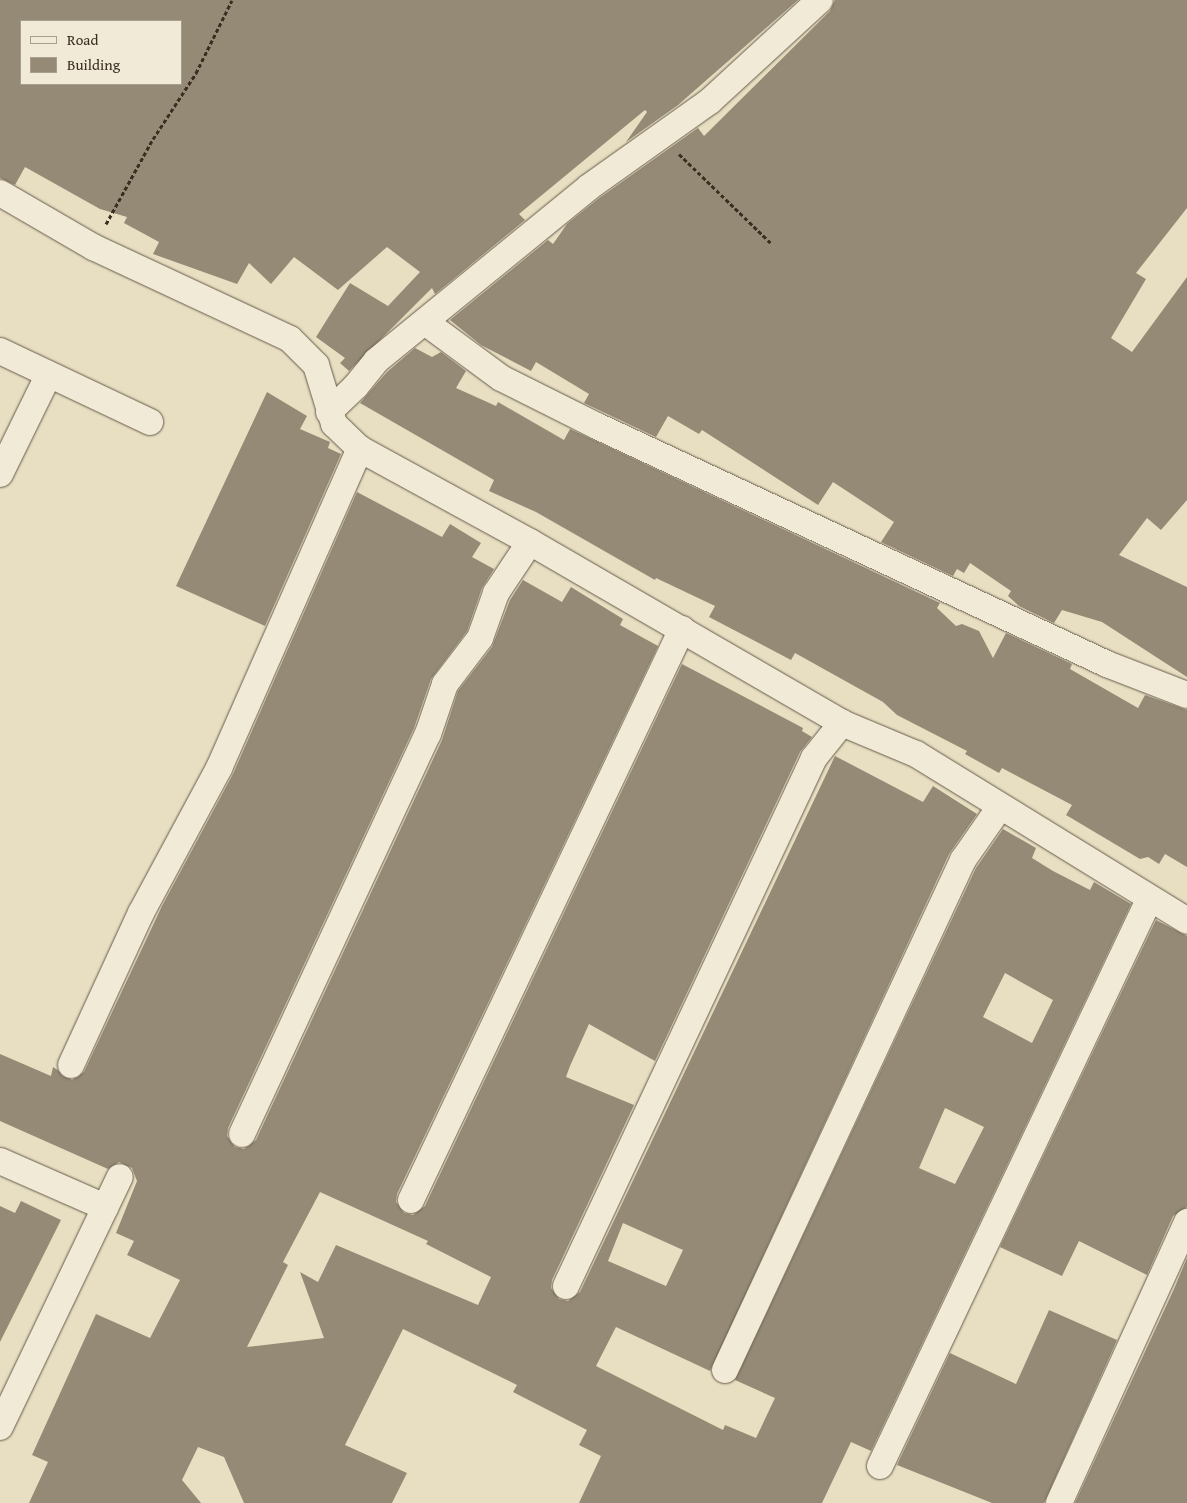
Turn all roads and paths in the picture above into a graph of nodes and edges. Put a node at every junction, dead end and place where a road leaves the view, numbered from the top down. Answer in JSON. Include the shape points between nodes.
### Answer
{"nodes":[{"id":1,"x":232,"y":0,"type":"edge"},
{"id":2,"x":820,"y":0,"type":"edge"},
{"id":3,"x":661,"y":136,"type":"junction"},
{"id":4,"x":0,"y":193,"type":"edge"},
{"id":5,"x":771,"y":243,"type":"dead end"},
{"id":6,"x":93,"y":247,"type":"junction"},
{"id":7,"x":426,"y":322,"type":"junction"},
{"id":8,"x":0,"y":351,"type":"edge"},
{"id":9,"x":49,"y":374,"type":"junction"},
{"id":10,"x":329,"y":412,"type":"junction"},
{"id":11,"x":150,"y":422,"type":"dead end"},
{"id":12,"x":360,"y":449,"type":"junction"},
{"id":13,"x":0,"y":474,"type":"edge"},
{"id":14,"x":530,"y":542,"type":"junction"},
{"id":15,"x":682,"y":629,"type":"junction"},
{"id":16,"x":1187,"y":695,"type":"edge"},
{"id":17,"x":842,"y":723,"type":"junction"},
{"id":18,"x":1000,"y":807,"type":"junction"},
{"id":19,"x":1149,"y":900,"type":"junction"},
{"id":20,"x":1187,"y":921,"type":"edge"},
{"id":21,"x":72,"y":1065,"type":"dead end"},
{"id":22,"x":242,"y":1134,"type":"dead end"},
{"id":23,"x":0,"y":1161,"type":"edge"},
{"id":24,"x":120,"y":1177,"type":"dead end"},
{"id":25,"x":411,"y":1200,"type":"dead end"},
{"id":26,"x":105,"y":1208,"type":"junction"},
{"id":27,"x":1187,"y":1222,"type":"edge"},
{"id":28,"x":566,"y":1286,"type":"dead end"},
{"id":29,"x":725,"y":1370,"type":"dead end"},
{"id":30,"x":0,"y":1428,"type":"edge"},
{"id":31,"x":880,"y":1466,"type":"dead end"},
{"id":32,"x":1059,"y":1503,"type":"edge"}],
"edges":[{"from":1,"to":6,"type":"path","via":[[196,73],[153,139]]},
{"from":2,"to":3,"type":"street","via":[[710,101]]},
{"from":3,"to":5,"type":"path"},
{"from":3,"to":7,"type":"street","via":[[589,187]]},
{"from":4,"to":6,"type":"street"},
{"from":6,"to":10,"type":"street","via":[[290,339],[316,364]]},
{"from":7,"to":10,"type":"street","via":[[376,361]]},
{"from":7,"to":16,"type":"street","via":[[501,378],[597,426],[1107,664]]},
{"from":8,"to":9,"type":"street"},
{"from":9,"to":11,"type":"street"},
{"from":9,"to":13,"type":"street"},
{"from":10,"to":12,"type":"street","via":[[334,424]]},
{"from":12,"to":14,"type":"street"},
{"from":12,"to":21,"type":"street","via":[[219,768],[141,913]]},
{"from":14,"to":15,"type":"street"},
{"from":14,"to":22,"type":"street","via":[[496,593],[480,638],[445,684],[424,743]]},
{"from":15,"to":17,"type":"street"},
{"from":15,"to":25,"type":"street"},
{"from":17,"to":18,"type":"street","via":[[916,754]]},
{"from":17,"to":28,"type":"street","via":[[814,758]]},
{"from":18,"to":19,"type":"street"},
{"from":18,"to":29,"type":"street","via":[[963,860]]},
{"from":19,"to":20,"type":"street"},
{"from":19,"to":31,"type":"street"},
{"from":23,"to":26,"type":"street"},
{"from":24,"to":26,"type":"street"},
{"from":26,"to":30,"type":"street"},
{"from":27,"to":32,"type":"street"}]}
